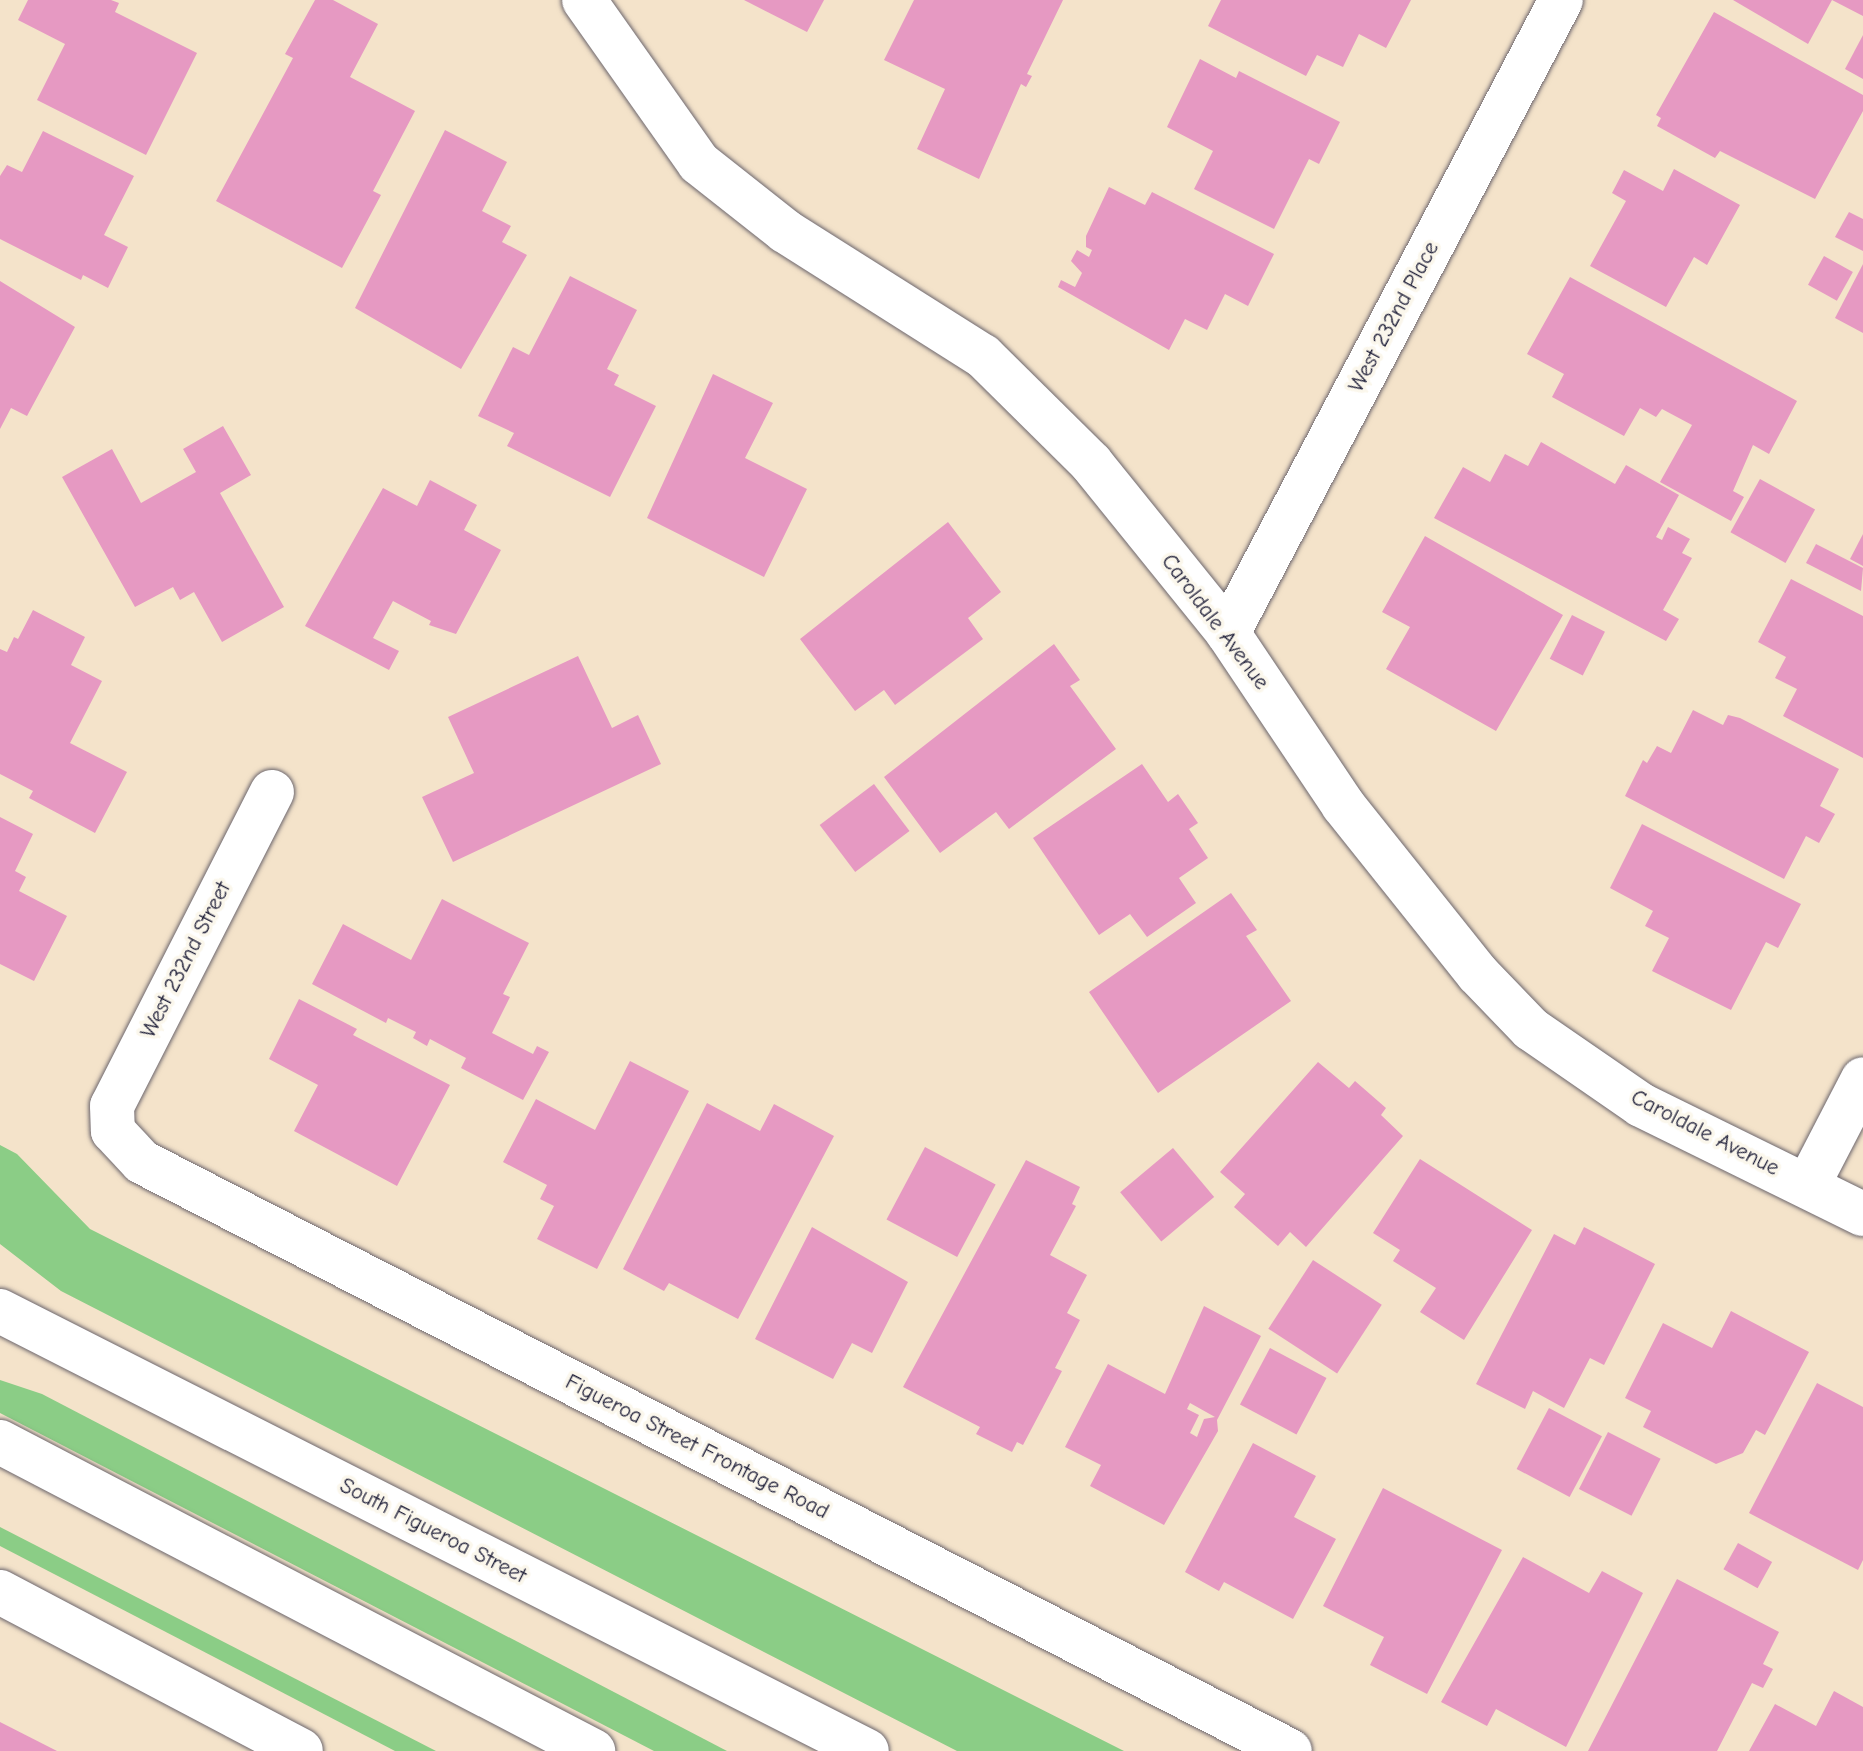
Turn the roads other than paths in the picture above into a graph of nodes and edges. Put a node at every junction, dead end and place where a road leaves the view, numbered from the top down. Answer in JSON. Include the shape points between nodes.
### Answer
{"nodes":[{"id":1,"x":584,"y":0,"type":"edge"},
{"id":2,"x":1561,"y":0,"type":"edge"},
{"id":3,"x":1228,"y":633,"type":"junction"},
{"id":4,"x":272,"y":792,"type":"dead end"},
{"id":5,"x":1863,"y":1079,"type":"edge"},
{"id":6,"x":113,"y":1131,"type":"joint"},
{"id":7,"x":1808,"y":1185,"type":"junction"},
{"id":8,"x":1863,"y":1214,"type":"edge"},
{"id":9,"x":0,"y":1311,"type":"edge"},
{"id":10,"x":0,"y":1442,"type":"edge"},
{"id":11,"x":0,"y":1592,"type":"edge"},
{"id":12,"x":301,"y":1751,"type":"edge"},
{"id":13,"x":593,"y":1751,"type":"edge"},
{"id":14,"x":867,"y":1751,"type":"edge"},
{"id":15,"x":1290,"y":1751,"type":"edge"}],
"edges":[{"from":1,"to":3,"type":"street","name":"Caroldale Avenue","via":[[699,163],[785,231],[983,356],[1091,463]]},
{"from":2,"to":3,"type":"street","name":"West 232nd Place"},
{"from":3,"to":7,"type":"street","name":"Caroldale Avenue","via":[[1343,805],[1478,974],[1531,1029],[1641,1105]]},
{"from":4,"to":6,"type":"street","name":"West 232nd Street","via":[[112,1106]]},
{"from":5,"to":7,"type":"street"},
{"from":6,"to":15,"type":"street","name":"Figueroa Street Frontage Road","via":[[142,1162]]},
{"from":7,"to":8,"type":"street","name":"Caroldale Avenue"},
{"from":9,"to":14,"type":"street","name":"South Figueroa Street"},
{"from":10,"to":13,"type":"street"},
{"from":11,"to":12,"type":"street"}]}
